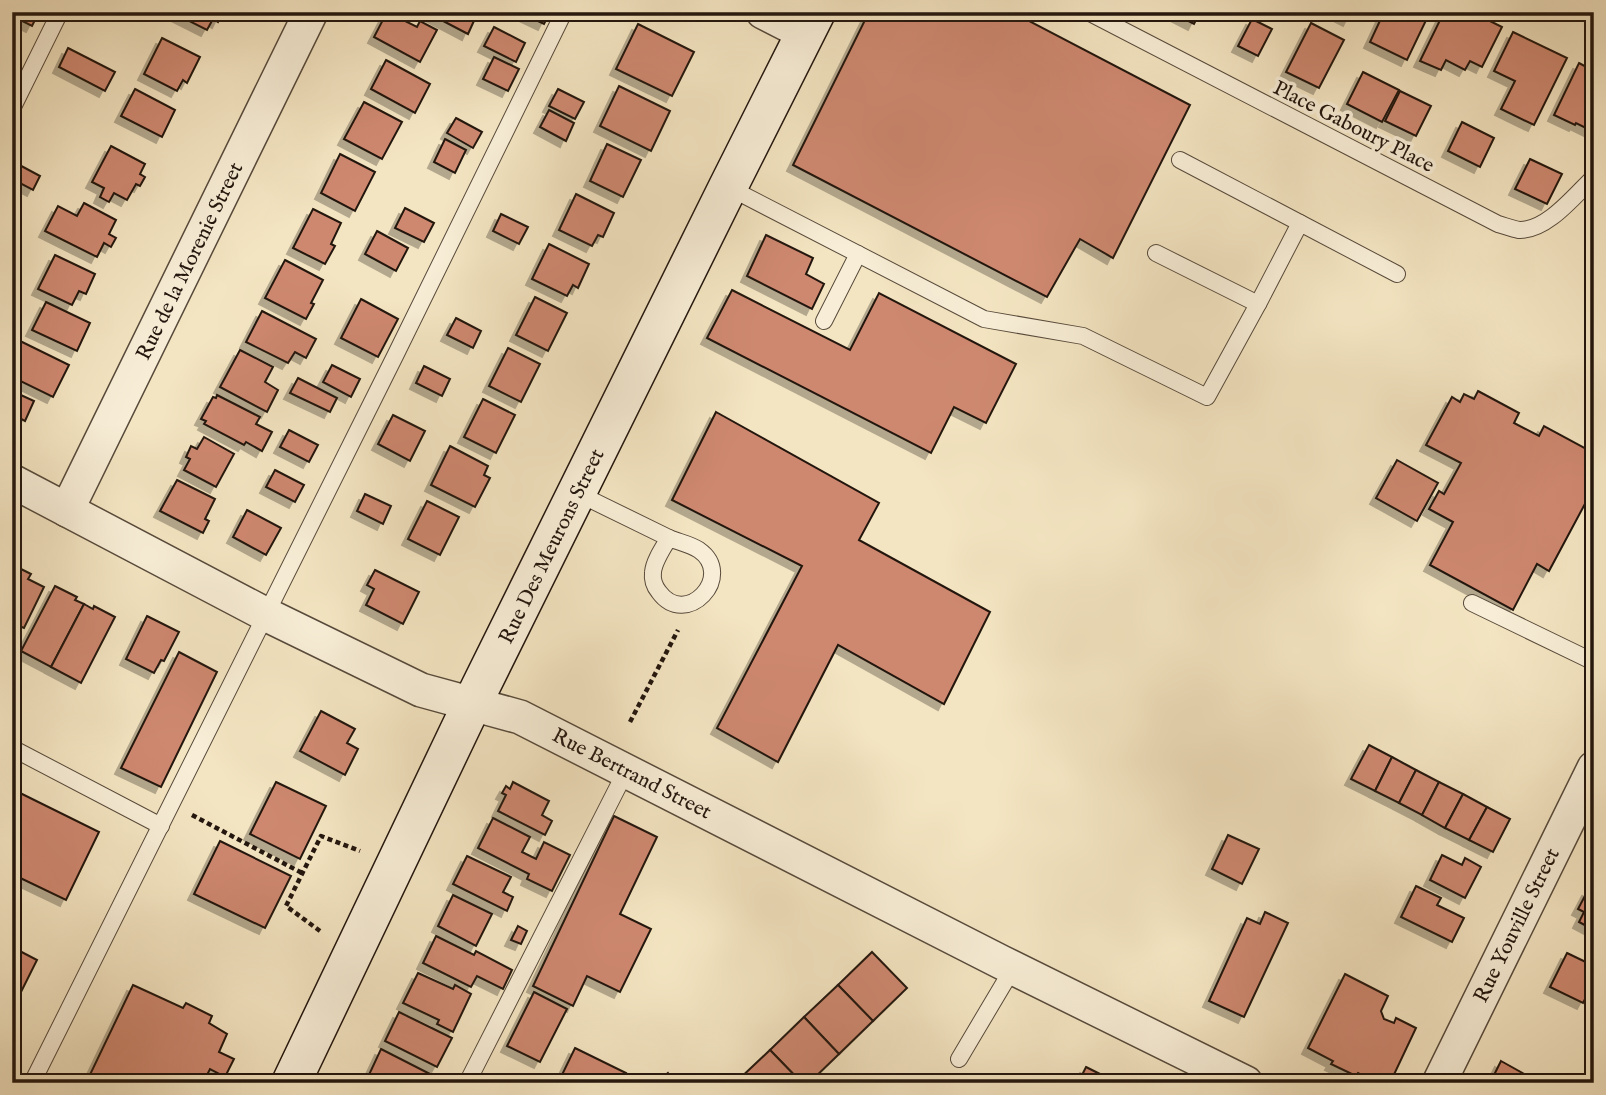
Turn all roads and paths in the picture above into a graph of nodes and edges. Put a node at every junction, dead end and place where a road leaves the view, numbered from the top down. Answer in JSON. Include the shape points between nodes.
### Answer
{"nodes":[{"id":1,"x":60,"y":12,"type":"edge"},
{"id":2,"x":311,"y":12,"type":"edge"},
{"id":3,"x":564,"y":12,"type":"edge"},
{"id":4,"x":762,"y":12,"type":"edge"},
{"id":5,"x":1088,"y":12,"type":"edge"},
{"id":6,"x":811,"y":23,"type":"edge"},
{"id":7,"x":12,"y":109,"type":"edge"},
{"id":8,"x":1180,"y":160,"type":"dead end"},
{"id":9,"x":1594,"y":177,"type":"edge"},
{"id":10,"x":728,"y":187,"type":"junction"},
{"id":11,"x":1300,"y":223,"type":"junction"},
{"id":12,"x":1156,"y":253,"type":"dead end"},
{"id":13,"x":858,"y":254,"type":"junction"},
{"id":14,"x":1397,"y":274,"type":"dead end"},
{"id":15,"x":1258,"y":304,"type":"junction"},
{"id":16,"x":824,"y":321,"type":"dead end"},
{"id":17,"x":12,"y":481,"type":"edge"},
{"id":18,"x":578,"y":493,"type":"junction"},
{"id":19,"x":67,"y":510,"type":"junction"},
{"id":20,"x":668,"y":538,"type":"dead end"},
{"id":21,"x":1472,"y":603,"type":"dead end"},
{"id":22,"x":265,"y":614,"type":"junction"},
{"id":23,"x":678,"y":630,"type":"dead end"},
{"id":24,"x":1594,"y":662,"type":"edge"},
{"id":25,"x":472,"y":704,"type":"junction"},
{"id":26,"x":631,"y":722,"type":"dead end"},
{"id":27,"x":12,"y":748,"type":"edge"},
{"id":28,"x":626,"y":771,"type":"junction"},
{"id":29,"x":1591,"y":781,"type":"edge"},
{"id":30,"x":171,"y":804,"type":"junction"},
{"id":31,"x":161,"y":826,"type":"junction"},
{"id":32,"x":360,"y":851,"type":"dead end"},
{"id":33,"x":302,"y":873,"type":"junction"},
{"id":34,"x":320,"y":931,"type":"dead end"},
{"id":35,"x":1013,"y":968,"type":"junction"},
{"id":36,"x":959,"y":1059,"type":"dead end"},
{"id":37,"x":32,"y":1083,"type":"edge"},
{"id":38,"x":291,"y":1083,"type":"edge"},
{"id":39,"x":467,"y":1083,"type":"edge"},
{"id":40,"x":1246,"y":1083,"type":"edge"},
{"id":41,"x":1439,"y":1083,"type":"edge"}],
"edges":[{"from":1,"to":7,"type":"lane"},
{"from":2,"to":19,"type":"street","name":"Rue de la Morenie Street"},
{"from":3,"to":22,"type":"lane"},
{"from":4,"to":6,"type":"street"},
{"from":5,"to":9,"type":"lane","name":"Place Gaboury Place","via":[[1498,224],[1520,230],[1541,225]]},
{"from":6,"to":10,"type":"street","name":"Rue Des Meurons Street"},
{"from":8,"to":11,"type":"lane"},
{"from":10,"to":13,"type":"lane"},
{"from":10,"to":18,"type":"street","name":"Rue Des Meurons Street"},
{"from":11,"to":14,"type":"lane"},
{"from":11,"to":15,"type":"lane"},
{"from":12,"to":15,"type":"lane"},
{"from":13,"to":15,"type":"lane","via":[[984,318],[1083,336],[1207,397]]},
{"from":13,"to":16,"type":"lane"},
{"from":17,"to":19,"type":"street","name":"Rue Bertrand Street"},
{"from":18,"to":20,"type":"lane"},
{"from":18,"to":25,"type":"street","name":"Rue Des Meurons Street"},
{"from":19,"to":22,"type":"street","name":"Rue Bertrand Street"},
{"from":21,"to":24,"type":"lane"},
{"from":22,"to":25,"type":"street","name":"Rue Bertrand Street","via":[[421,690]]},
{"from":22,"to":30,"type":"lane"},
{"from":23,"to":26,"type":"path"},
{"from":25,"to":28,"type":"street","name":"Rue Bertrand Street","via":[[520,717]]},
{"from":25,"to":38,"type":"street","name":"Rue Des Meurons Street"},
{"from":27,"to":31,"type":"lane"},
{"from":28,"to":35,"type":"street","name":"Rue Bertrand Street"},
{"from":28,"to":39,"type":"lane"},
{"from":29,"to":41,"type":"street","name":"Rue Youville Street"},
{"from":30,"to":31,"type":"lane"},
{"from":30,"to":33,"type":"path"},
{"from":31,"to":37,"type":"lane"},
{"from":32,"to":33,"type":"path","via":[[321,836]]},
{"from":33,"to":34,"type":"path","via":[[286,906]]},
{"from":35,"to":36,"type":"lane"},
{"from":35,"to":40,"type":"street","name":"Rue Bertrand Street"}]}
